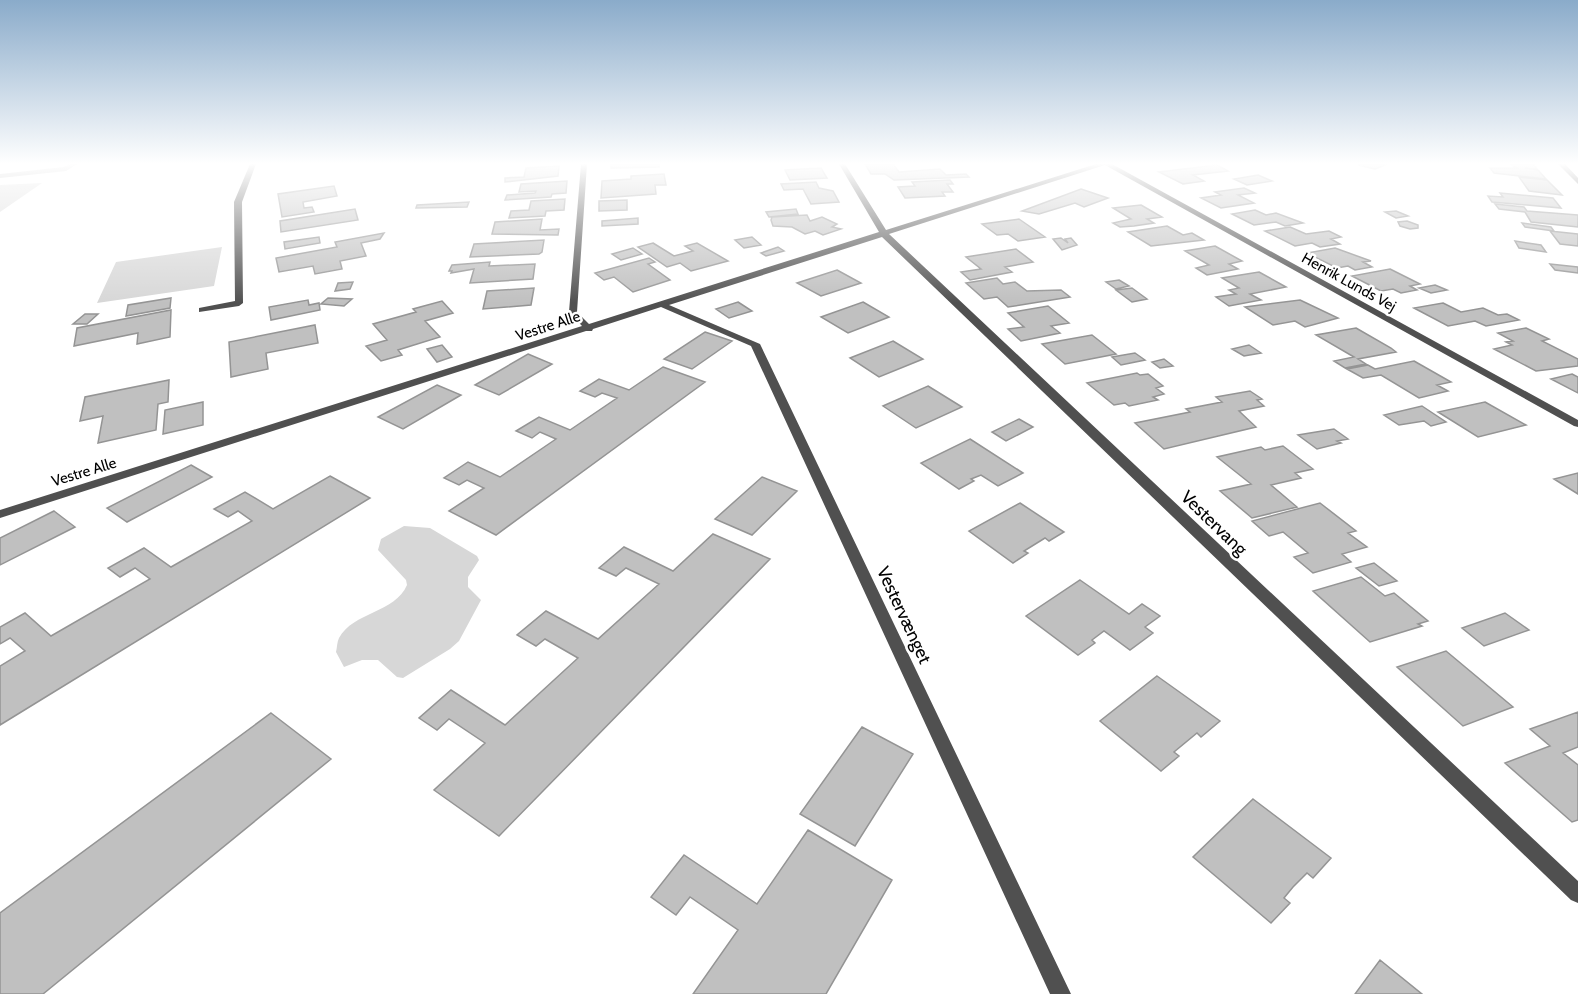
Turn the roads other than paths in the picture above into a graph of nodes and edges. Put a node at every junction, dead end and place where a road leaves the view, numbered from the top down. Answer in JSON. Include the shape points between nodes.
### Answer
{"nodes":[{"id":1,"x":238,"y":210,"type":"edge"},
{"id":2,"x":581,"y":210,"type":"edge"},
{"id":3,"x":870,"y":210,"type":"edge"},
{"id":4,"x":959,"y":210,"type":"edge"},
{"id":5,"x":1189,"y":210,"type":"edge"},
{"id":6,"x":884,"y":234,"type":"junction"},
{"id":7,"x":663,"y":305,"type":"junction"},
{"id":8,"x":202,"y":310,"type":"dead end"},
{"id":9,"x":589,"y":329,"type":"junction"},
{"id":10,"x":1578,"y":424,"type":"edge"},
{"id":11,"x":0,"y":514,"type":"edge"},
{"id":12,"x":1578,"y":894,"type":"edge"},
{"id":13,"x":1061,"y":994,"type":"edge"}],
"edges":[{"from":1,"to":8,"type":"street","via":[[239,303]]},
{"from":2,"to":9,"type":"street","via":[[573,312]]},
{"from":3,"to":6,"type":"street","name":"Vestervang"},
{"from":4,"to":6,"type":"street","name":"Vestre Alle"},
{"from":5,"to":10,"type":"street","name":"Henrik Lunds Vej"},
{"from":6,"to":7,"type":"street","name":"Vestre Alle"},
{"from":6,"to":12,"type":"street","name":"Vestervang"},
{"from":7,"to":9,"type":"street","name":"Vestre Alle"},
{"from":7,"to":13,"type":"street","name":"Vestervænget","via":[[755,344]]},
{"from":9,"to":11,"type":"street","name":"Vestre Alle"}]}
